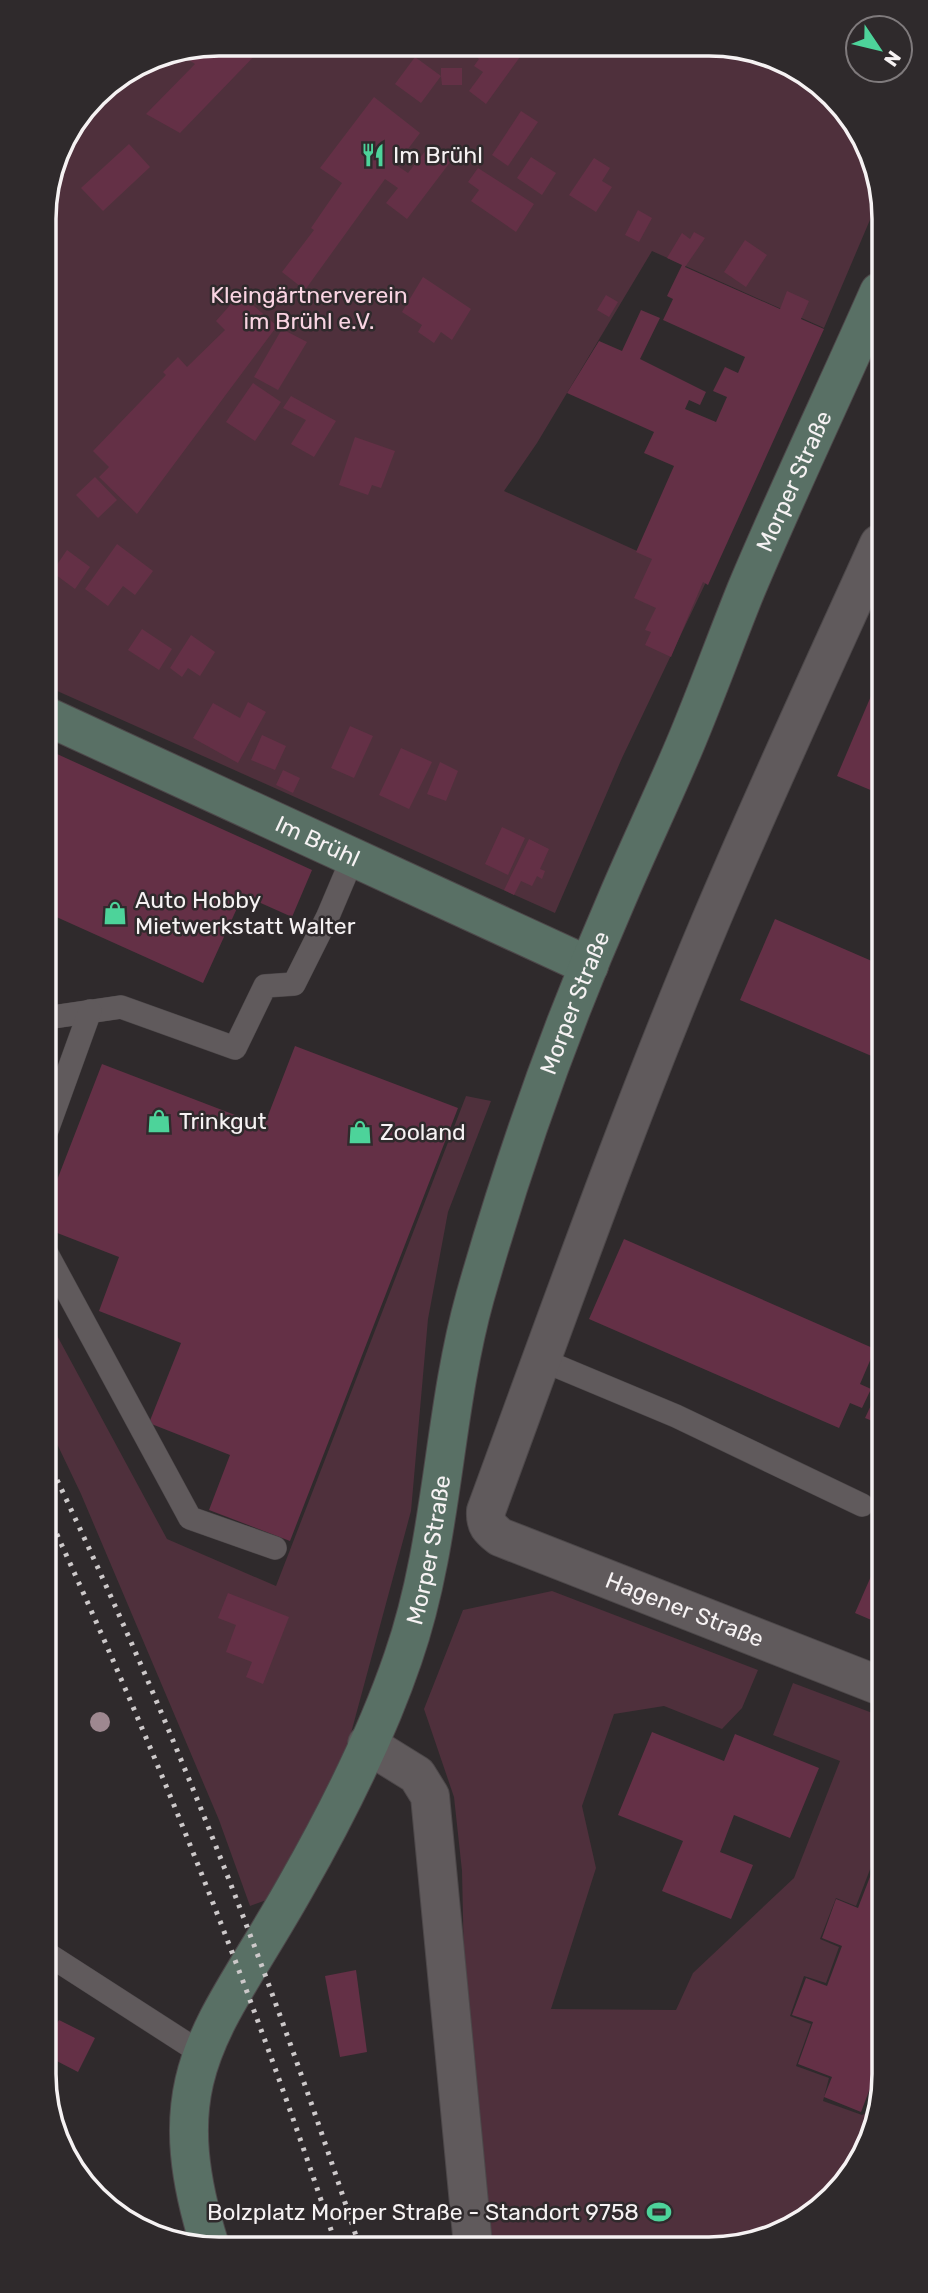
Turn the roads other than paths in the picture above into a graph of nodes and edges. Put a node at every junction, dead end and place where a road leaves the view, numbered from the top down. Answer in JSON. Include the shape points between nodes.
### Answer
{"nodes":[{"id":1,"x":872,"y":308,"type":"edge"},
{"id":2,"x":872,"y":560,"type":"edge"},
{"id":3,"x":56,"y":721,"type":"edge"},
{"id":4,"x":353,"y":857,"type":"junction"},
{"id":5,"x":589,"y":966,"type":"junction"},
{"id":6,"x":90,"y":1012,"type":"junction"},
{"id":7,"x":56,"y":1017,"type":"edge"},
{"id":8,"x":56,"y":1105,"type":"edge"},
{"id":9,"x":56,"y":1271,"type":"edge"},
{"id":10,"x":542,"y":1360,"type":"junction"},
{"id":11,"x":862,"y":1505,"type":"dead end"},
{"id":12,"x":275,"y":1548,"type":"dead end"},
{"id":13,"x":872,"y":1683,"type":"edge"},
{"id":14,"x":368,"y":1744,"type":"junction"},
{"id":15,"x":56,"y":1960,"type":"edge"},
{"id":16,"x":201,"y":2053,"type":"junction"},
{"id":17,"x":207,"y":2237,"type":"edge"},
{"id":18,"x":472,"y":2237,"type":"edge"}],
"edges":[{"from":1,"to":5,"type":"main road","name":"Morper Straße","via":[[746,591]]},
{"from":2,"to":10,"type":"street","via":[[710,923]]},
{"from":3,"to":4,"type":"main road","name":"Im Brühl"},
{"from":4,"to":5,"type":"main road","name":"Im Brühl"},
{"from":4,"to":6,"type":"lane","via":[[293,984],[265,986],[235,1048],[121,1007]]},
{"from":5,"to":14,"type":"main road","name":"Morper Straße","via":[[474,1300],[453,1397],[443,1489],[426,1579],[404,1655]]},
{"from":6,"to":7,"type":"lane"},
{"from":6,"to":8,"type":"lane"},
{"from":9,"to":12,"type":"lane","via":[[190,1518]]},
{"from":10,"to":11,"type":"lane","via":[[676,1416]]},
{"from":10,"to":13,"type":"street","name":"Hagener Straße","via":[[486,1511],[488,1527],[500,1537]]},
{"from":14,"to":16,"type":"main road","name":"Morper Straße","via":[[310,1861],[229,1996]]},
{"from":14,"to":18,"type":"street","via":[[417,1775],[430,1796]]},
{"from":15,"to":16,"type":"lane"},
{"from":16,"to":17,"type":"main road","name":"Morper Straße","via":[[188,2116],[192,2181]]}]}
